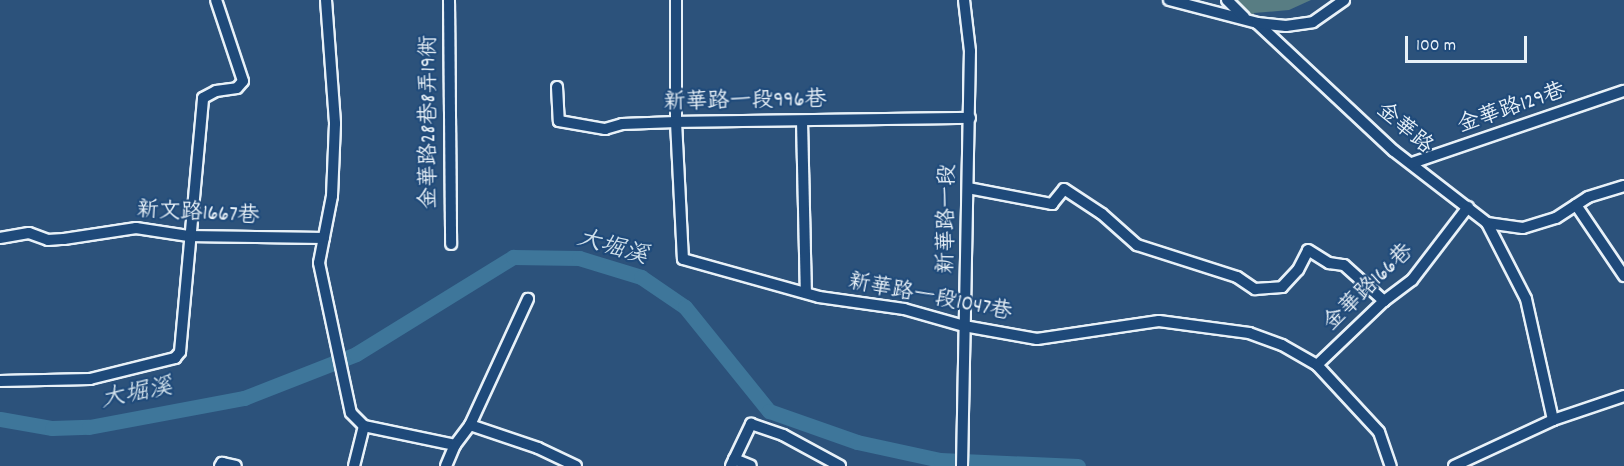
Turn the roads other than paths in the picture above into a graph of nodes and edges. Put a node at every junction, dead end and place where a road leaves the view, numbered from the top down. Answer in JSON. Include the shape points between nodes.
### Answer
{"nodes":[{"id":1,"x":216,"y":0,"type":"edge"},
{"id":2,"x":326,"y":0,"type":"edge"},
{"id":3,"x":449,"y":0,"type":"edge"},
{"id":4,"x":675,"y":0,"type":"edge"},
{"id":5,"x":964,"y":0,"type":"edge"},
{"id":6,"x":1169,"y":0,"type":"edge"},
{"id":7,"x":1227,"y":0,"type":"edge"},
{"id":8,"x":1344,"y":0,"type":"edge"},
{"id":9,"x":1244,"y":18,"type":"junction"},
{"id":10,"x":1257,"y":23,"type":"junction"},
{"id":11,"x":557,"y":87,"type":"dead end"},
{"id":12,"x":1624,"y":91,"type":"edge"},
{"id":13,"x":970,"y":118,"type":"junction"},
{"id":14,"x":802,"y":121,"type":"junction"},
{"id":15,"x":676,"y":122,"type":"junction"},
{"id":16,"x":1412,"y":163,"type":"junction"},
{"id":17,"x":1624,"y":186,"type":"edge"},
{"id":18,"x":968,"y":188,"type":"junction"},
{"id":19,"x":1576,"y":205,"type":"junction"},
{"id":20,"x":1468,"y":207,"type":"junction"},
{"id":21,"x":1487,"y":223,"type":"junction"},
{"id":22,"x":188,"y":236,"type":"junction"},
{"id":23,"x":0,"y":238,"type":"edge"},
{"id":24,"x":324,"y":238,"type":"junction"},
{"id":25,"x":451,"y":244,"type":"dead end"},
{"id":26,"x":1624,"y":276,"type":"edge"},
{"id":27,"x":806,"y":293,"type":"junction"},
{"id":28,"x":528,"y":299,"type":"dead end"},
{"id":29,"x":1384,"y":301,"type":"junction"},
{"id":30,"x":964,"y":326,"type":"junction"},
{"id":31,"x":1317,"y":365,"type":"junction"},
{"id":32,"x":0,"y":381,"type":"edge"},
{"id":33,"x":1624,"y":396,"type":"edge"},
{"id":34,"x":1553,"y":420,"type":"junction"},
{"id":35,"x":470,"y":425,"type":"junction"},
{"id":36,"x":364,"y":426,"type":"junction"},
{"id":37,"x":455,"y":445,"type":"junction"},
{"id":38,"x":732,"y":463,"type":"edge"},
{"id":39,"x":220,"y":466,"type":"edge"},
{"id":40,"x":236,"y":466,"type":"edge"},
{"id":41,"x":354,"y":466,"type":"edge"},
{"id":42,"x":446,"y":466,"type":"edge"},
{"id":43,"x":576,"y":466,"type":"edge"},
{"id":44,"x":751,"y":466,"type":"edge"},
{"id":45,"x":840,"y":466,"type":"edge"},
{"id":46,"x":962,"y":466,"type":"edge"},
{"id":47,"x":1391,"y":466,"type":"edge"},
{"id":48,"x":1454,"y":466,"type":"edge"}],
"edges":[{"from":1,"to":22,"type":"street","via":[[243,81],[237,88],[202,98]]},
{"from":2,"to":24,"type":"street","via":[[335,124],[332,196]]},
{"from":3,"to":25,"type":"street","name":"金華路28巷8弄19衖"},
{"from":4,"to":15,"type":"street"},
{"from":5,"to":13,"type":"street","name":"新華路一段","via":[[970,51]]},
{"from":6,"to":9,"type":"street","name":"金華路"},
{"from":7,"to":9,"type":"street"},
{"from":8,"to":10,"type":"street","via":[[1313,22],[1286,26]]},
{"from":9,"to":10,"type":"street","name":"金華路"},
{"from":10,"to":16,"type":"street","name":"金華路","via":[[1394,152]]},
{"from":11,"to":15,"type":"street","name":"新華路一段996巷","via":[[559,121],[605,129],[622,124]]},
{"from":12,"to":16,"type":"street","name":"金華路129巷"},
{"from":13,"to":14,"type":"street","name":"新華路一段996巷"},
{"from":13,"to":18,"type":"street","name":"新華路一段"},
{"from":14,"to":15,"type":"street","name":"新華路一段996巷"},
{"from":14,"to":27,"type":"street"},
{"from":15,"to":27,"type":"street","name":"新華路一段1047巷","via":[[683,259]]},
{"from":16,"to":20,"type":"street","name":"金華路"},
{"from":17,"to":19,"type":"street"},
{"from":18,"to":29,"type":"street","via":[[1052,204],[1064,189],[1102,214],[1137,245],[1237,277],[1255,289],[1282,286],[1299,270],[1308,250],[1344,265]]},
{"from":18,"to":30,"type":"street","name":"新華路一段"},
{"from":19,"to":21,"type":"street","via":[[1556,218],[1523,228]]},
{"from":19,"to":26,"type":"street"},
{"from":20,"to":21,"type":"street","name":"金華路"},
{"from":20,"to":29,"type":"street","name":"金華路166巷","via":[[1412,280]]},
{"from":21,"to":34,"type":"street","via":[[1526,299]]},
{"from":22,"to":23,"type":"street","name":"新文路1667巷","via":[[136,228],[64,239],[48,240],[29,233]]},
{"from":22,"to":24,"type":"street","name":"新文路1667巷"},
{"from":22,"to":32,"type":"street","via":[[180,352],[175,358],[90,379]]},
{"from":24,"to":36,"type":"street","via":[[320,263],[332,330],[351,413]]},
{"from":27,"to":30,"type":"street","name":"新華路一段1047巷","via":[[904,309]]},
{"from":28,"to":35,"type":"street"},
{"from":29,"to":31,"type":"street","name":"金華路166巷"},
{"from":30,"to":31,"type":"street","name":"新華路一段1047巷","via":[[1036,339],[1130,323],[1216,326],[1282,345]]},
{"from":30,"to":46,"type":"street","name":"新華路一段"},
{"from":31,"to":47,"type":"street","name":"新華路一段1047巷","via":[[1379,432]]},
{"from":33,"to":34,"type":"street"},
{"from":34,"to":48,"type":"street"},
{"from":35,"to":37,"type":"street"},
{"from":35,"to":43,"type":"street","via":[[538,448]]},
{"from":36,"to":37,"type":"street"},
{"from":36,"to":41,"type":"street"},
{"from":37,"to":42,"type":"street"},
{"from":38,"to":44,"type":"street"},
{"from":38,"to":45,"type":"street","via":[[751,424],[783,435]]},
{"from":39,"to":40,"type":"street"}]}
